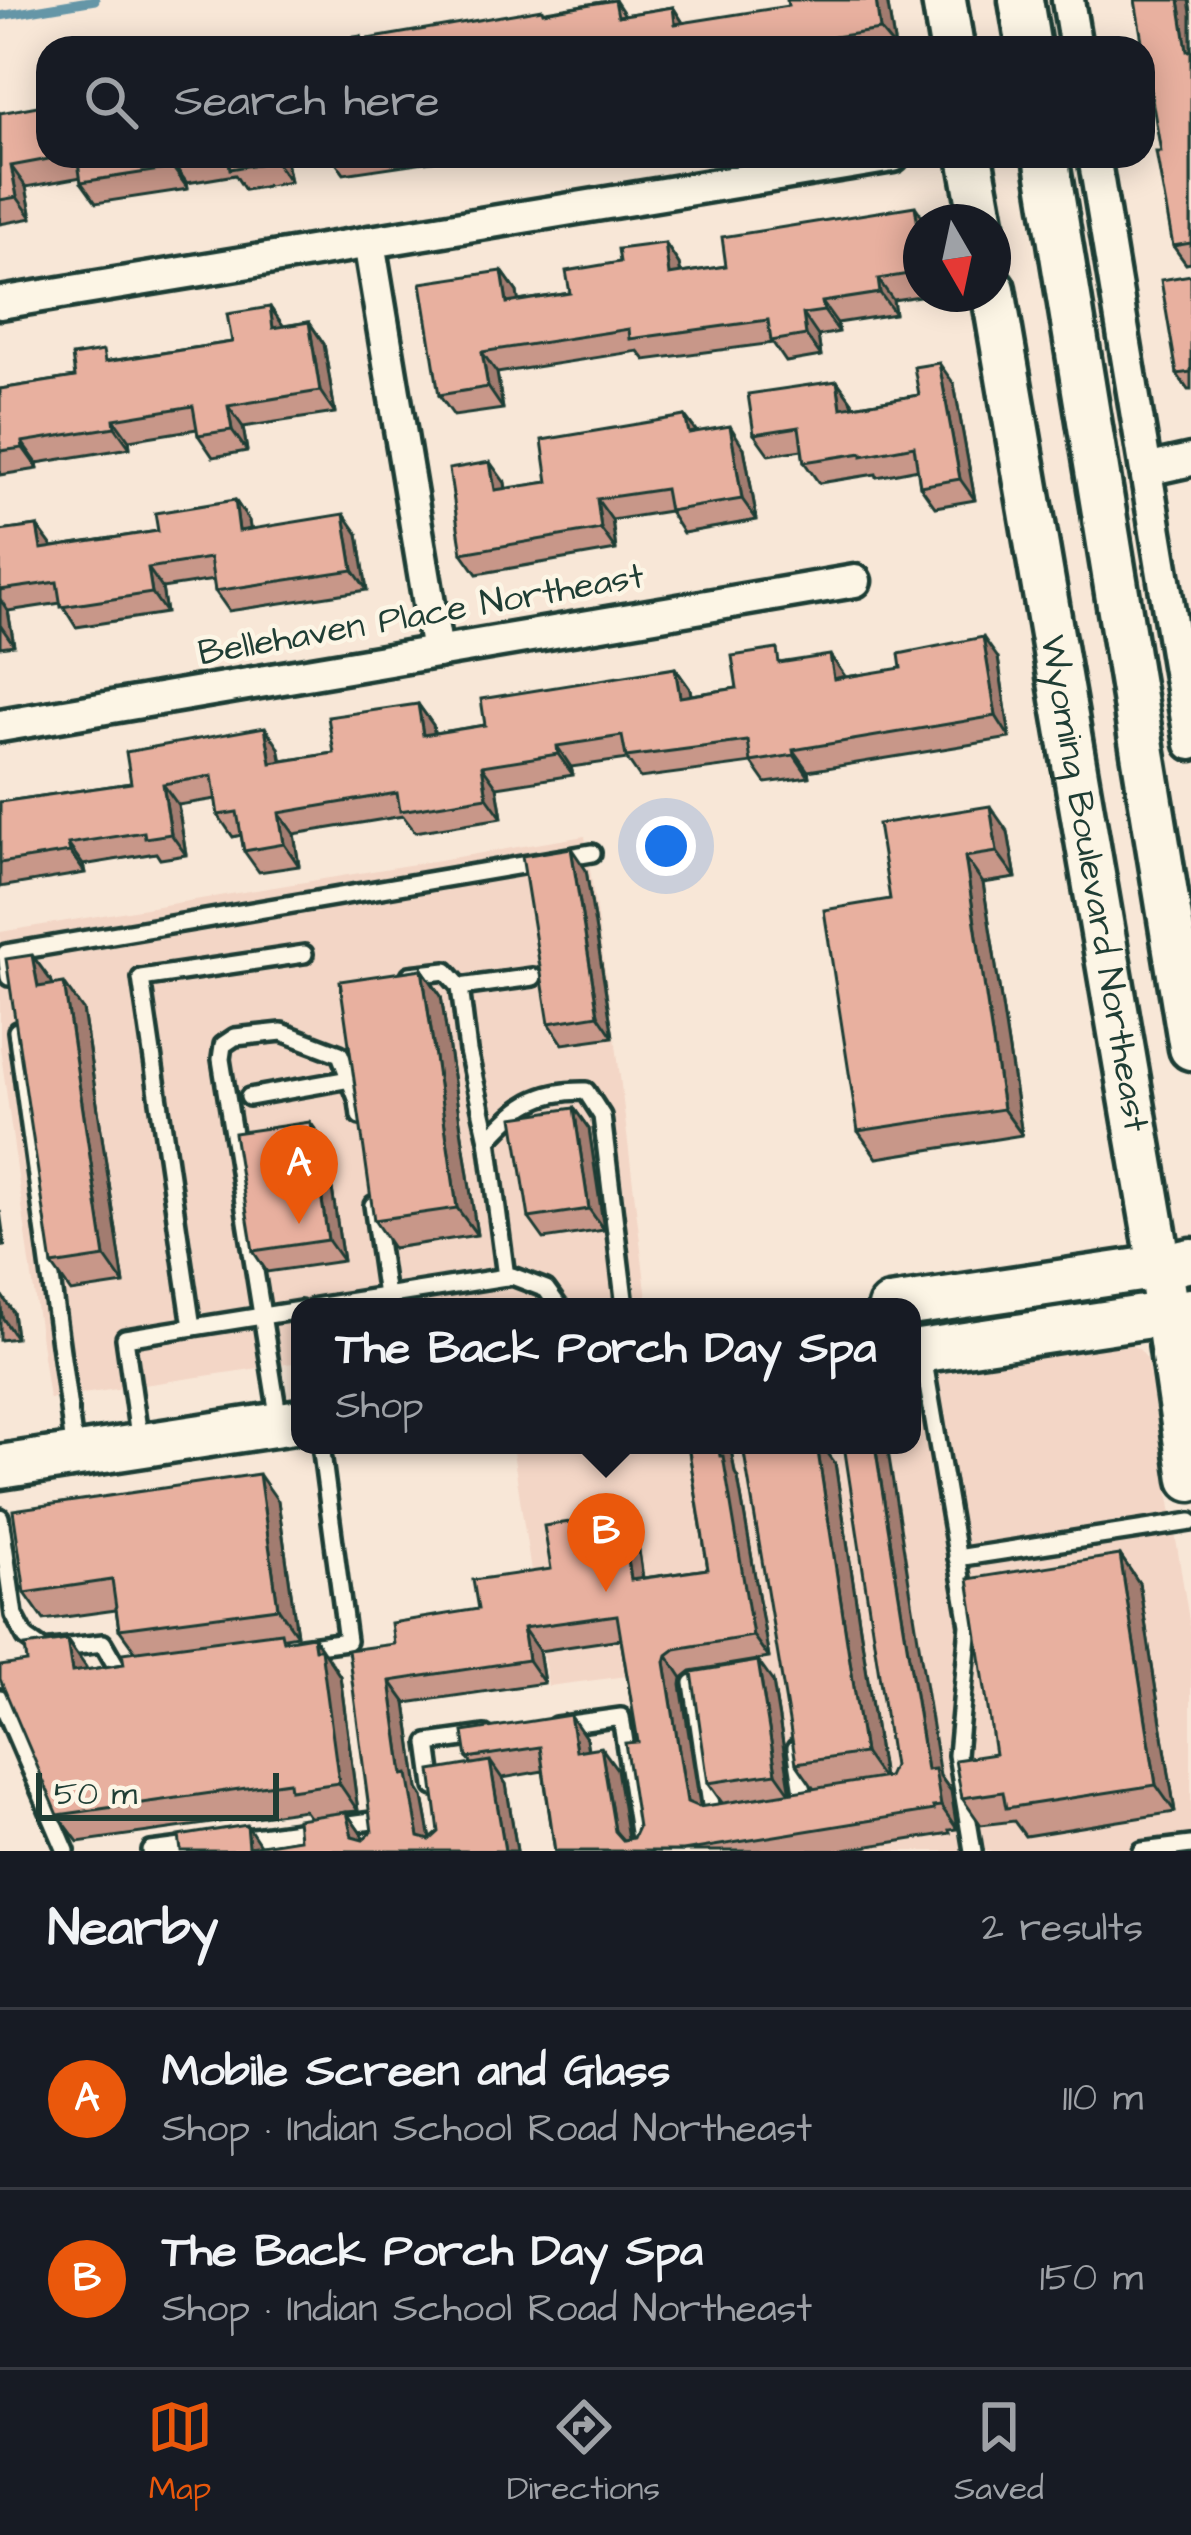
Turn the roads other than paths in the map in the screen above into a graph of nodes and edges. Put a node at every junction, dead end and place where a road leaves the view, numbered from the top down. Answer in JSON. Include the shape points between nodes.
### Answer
{"nodes":[{"id":1,"x":944,"y":0,"type":"edge"},
{"id":2,"x":1021,"y":0,"type":"edge"},
{"id":3,"x":1068,"y":0,"type":"edge"},
{"id":4,"x":950,"y":36,"type":"edge"},
{"id":5,"x":1027,"y":36,"type":"edge"},
{"id":6,"x":1074,"y":36,"type":"edge"},
{"id":7,"x":820,"y":168,"type":"edge"},
{"id":8,"x":972,"y":168,"type":"edge"},
{"id":9,"x":1048,"y":168,"type":"edge"},
{"id":10,"x":1096,"y":168,"type":"edge"},
{"id":11,"x":979,"y":204,"type":"edge"},
{"id":12,"x":369,"y":242,"type":"junction"},
{"id":13,"x":0,"y":303,"type":"edge"},
{"id":14,"x":997,"y":312,"type":"edge"},
{"id":15,"x":1191,"y":460,"type":"edge"},
{"id":16,"x":1146,"y":470,"type":"junction"},
{"id":17,"x":855,"y":581,"type":"dead end"},
{"id":18,"x":436,"y":652,"type":"junction"},
{"id":19,"x":0,"y":726,"type":"edge"},
{"id":20,"x":1191,"y":744,"type":"edge"},
{"id":21,"x":592,"y":854,"type":"dead end"},
{"id":22,"x":304,"y":954,"type":"dead end"},
{"id":23,"x":399,"y":976,"type":"edge"},
{"id":24,"x":533,"y":977,"type":"edge"},
{"id":25,"x":460,"y":987,"type":"junction"},
{"id":26,"x":13,"y":1000,"type":"edge"},
{"id":27,"x":16,"y":1023,"type":"edge"},
{"id":28,"x":1191,"y":1048,"type":"edge"},
{"id":29,"x":350,"y":1079,"type":"junction"},
{"id":30,"x":249,"y":1097,"type":"dead end"},
{"id":31,"x":364,"y":1139,"type":"edge"},
{"id":32,"x":488,"y":1141,"type":"junction"},
{"id":33,"x":370,"y":1184,"type":"edge"},
{"id":34,"x":1175,"y":1263,"type":"edge"},
{"id":35,"x":506,"y":1277,"type":"junction"},
{"id":36,"x":386,"y":1296,"type":"junction"},
{"id":37,"x":377,"y":1298,"type":"edge"},
{"id":38,"x":410,"y":1298,"type":"edge"},
{"id":39,"x":426,"y":1298,"type":"edge"},
{"id":40,"x":553,"y":1298,"type":"edge"},
{"id":41,"x":624,"y":1298,"type":"edge"},
{"id":42,"x":921,"y":1302,"type":"edge"},
{"id":43,"x":291,"y":1311,"type":"edge"},
{"id":44,"x":1178,"y":1312,"type":"edge"},
{"id":45,"x":260,"y":1316,"type":"junction"},
{"id":46,"x":192,"y":1327,"type":"junction"},
{"id":47,"x":921,"y":1351,"type":"edge"},
{"id":48,"x":921,"y":1373,"type":"edge"},
{"id":49,"x":290,"y":1423,"type":"edge"},
{"id":50,"x":141,"y":1446,"type":"junction"},
{"id":51,"x":322,"y":1454,"type":"edge"},
{"id":52,"x":76,"y":1456,"type":"junction"},
{"id":53,"x":0,"y":1467,"type":"edge"},
{"id":54,"x":1191,"y":1479,"type":"edge"},
{"id":55,"x":0,"y":1516,"type":"edge"},
{"id":56,"x":1191,"y":1522,"type":"edge"},
{"id":57,"x":957,"y":1558,"type":"junction"},
{"id":58,"x":347,"y":1641,"type":"junction"},
{"id":59,"x":279,"y":1650,"type":"edge"},
{"id":60,"x":350,"y":1664,"type":"edge"},
{"id":61,"x":142,"y":1668,"type":"edge"},
{"id":62,"x":738,"y":1676,"type":"edge"},
{"id":63,"x":0,"y":1698,"type":"edge"},
{"id":64,"x":535,"y":1728,"type":"edge"},
{"id":65,"x":492,"y":1734,"type":"edge"},
{"id":66,"x":794,"y":1736,"type":"edge"},
{"id":67,"x":369,"y":1798,"type":"edge"},
{"id":68,"x":828,"y":1801,"type":"edge"},
{"id":69,"x":805,"y":1804,"type":"junction"},
{"id":70,"x":437,"y":1808,"type":"edge"},
{"id":71,"x":782,"y":1808,"type":"edge"},
{"id":72,"x":736,"y":1814,"type":"edge"},
{"id":73,"x":282,"y":1833,"type":"junction"},
{"id":74,"x":1191,"y":1845,"type":"edge"},
{"id":75,"x":66,"y":1851,"type":"edge"},
{"id":76,"x":151,"y":1851,"type":"edge"},
{"id":77,"x":285,"y":1851,"type":"edge"},
{"id":78,"x":642,"y":1851,"type":"edge"},
{"id":79,"x":974,"y":1851,"type":"edge"},
{"id":80,"x":1142,"y":1851,"type":"edge"}],
"edges":[{"from":1,"to":4,"type":"main road"},
{"from":2,"to":5,"type":"main road"},
{"from":3,"to":6,"type":"street"},
{"from":7,"to":12,"type":"street"},
{"from":8,"to":11,"type":"main road"},
{"from":9,"to":28,"type":"main road","name":"Wyoming Boulevard Northeast"},
{"from":10,"to":16,"type":"street"},
{"from":12,"to":13,"type":"street"},
{"from":12,"to":18,"type":"street"},
{"from":14,"to":34,"type":"main road","name":"Wyoming Boulevard Northeast"},
{"from":15,"to":16,"type":"street"},
{"from":16,"to":20,"type":"street"},
{"from":17,"to":18,"type":"street","name":"Bellehaven Place Northeast"},
{"from":18,"to":19,"type":"street","name":"Bellehaven Place Northeast"},
{"from":21,"to":26,"type":"lane","via":[[6,953]]},
{"from":22,"to":46,"type":"lane","via":[[142,978]]},
{"from":23,"to":25,"type":"lane","via":[[446,971]]},
{"from":24,"to":25,"type":"lane"},
{"from":25,"to":32,"type":"lane"},
{"from":27,"to":52,"type":"lane"},
{"from":29,"to":30,"type":"lane"},
{"from":29,"to":31,"type":"lane"},
{"from":29,"to":45,"type":"lane","via":[[340,1054],[282,1032],[223,1045]]},
{"from":32,"to":35,"type":"lane"},
{"from":32,"to":41,"type":"lane","via":[[520,1106],[557,1091],[586,1091],[602,1116]]},
{"from":33,"to":36,"type":"lane"},
{"from":34,"to":42,"type":"main road"},
{"from":34,"to":44,"type":"main road","name":"Wyoming Boulevard Northeast"},
{"from":35,"to":39,"type":"lane"},
{"from":35,"to":40,"type":"lane"},
{"from":36,"to":37,"type":"lane"},
{"from":36,"to":38,"type":"lane"},
{"from":43,"to":45,"type":"lane"},
{"from":44,"to":47,"type":"main road"},
{"from":44,"to":54,"type":"main road","name":"Wyoming Boulevard Northeast"},
{"from":45,"to":46,"type":"lane"},
{"from":45,"to":49,"type":"lane"},
{"from":46,"to":50,"type":"lane","via":[[125,1337]]},
{"from":48,"to":57,"type":"lane"},
{"from":49,"to":50,"type":"main road"},
{"from":50,"to":52,"type":"main road"},
{"from":51,"to":58,"type":"lane"},
{"from":52,"to":53,"type":"main road"},
{"from":55,"to":61,"type":"lane","via":[[14,1615],[26,1638],[43,1650],[104,1643],[119,1670]]},
{"from":56,"to":57,"type":"lane"},
{"from":57,"to":79,"type":"lane","via":[[969,1625],[957,1755]]},
{"from":58,"to":59,"type":"lane"},
{"from":58,"to":60,"type":"lane"},
{"from":62,"to":72,"type":"lane","via":[[693,1683],[713,1818]]},
{"from":63,"to":75,"type":"lane"},
{"from":64,"to":78,"type":"lane","via":[[621,1717]]},
{"from":65,"to":70,"type":"lane","via":[[428,1743]]},
{"from":66,"to":69,"type":"lane"},
{"from":67,"to":73,"type":"lane","via":[[373,1828]]},
{"from":68,"to":69,"type":"lane"},
{"from":69,"to":71,"type":"lane"},
{"from":73,"to":76,"type":"lane"},
{"from":73,"to":77,"type":"lane"},
{"from":74,"to":80,"type":"lane"}]}
